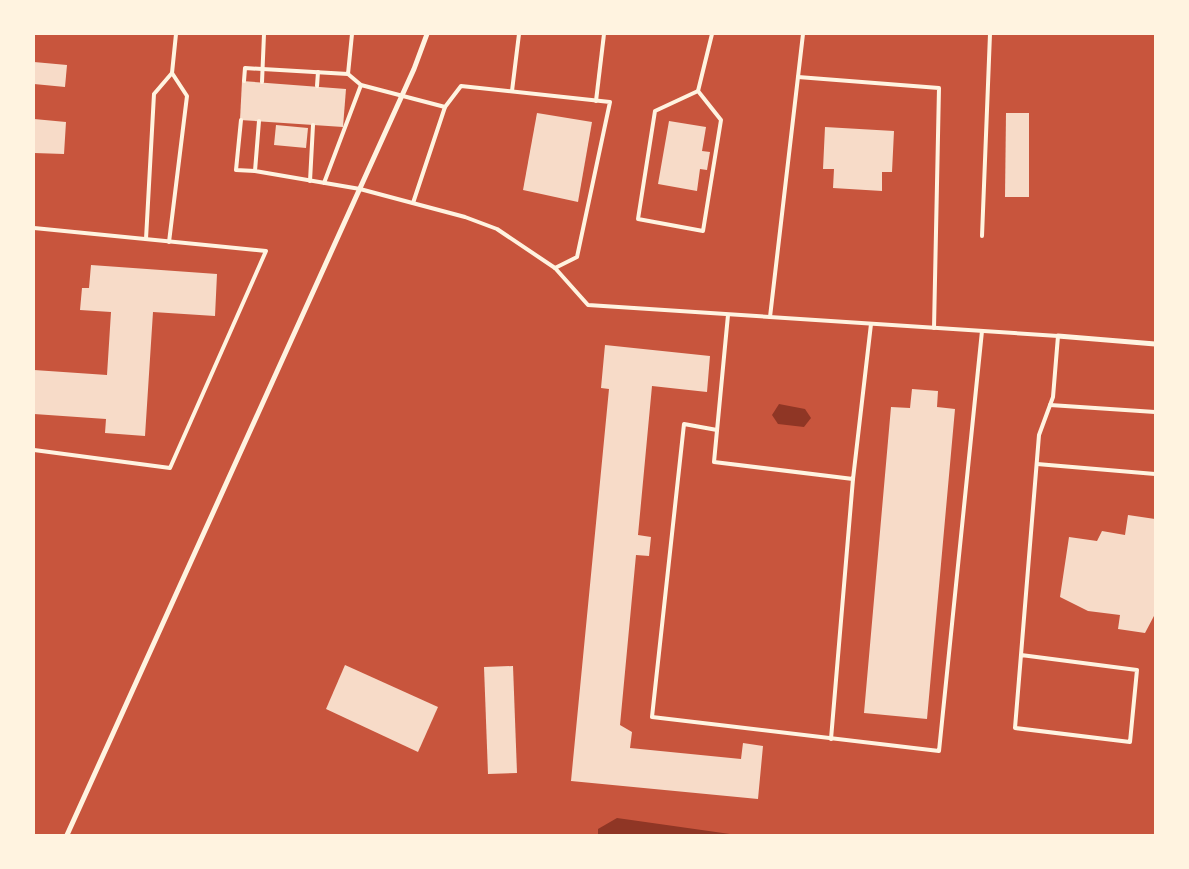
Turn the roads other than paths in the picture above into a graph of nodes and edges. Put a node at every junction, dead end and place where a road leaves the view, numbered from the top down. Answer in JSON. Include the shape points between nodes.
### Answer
{"nodes":[{"id":1,"x":176,"y":34,"type":"edge"},
{"id":2,"x":264,"y":34,"type":"edge"},
{"id":3,"x":352,"y":34,"type":"edge"},
{"id":4,"x":427,"y":34,"type":"edge"},
{"id":5,"x":519,"y":34,"type":"edge"},
{"id":6,"x":604,"y":34,"type":"edge"},
{"id":7,"x":712,"y":34,"type":"edge"},
{"id":8,"x":803,"y":34,"type":"edge"},
{"id":9,"x":990,"y":34,"type":"edge"},
{"id":10,"x":262,"y":70,"type":"junction"},
{"id":11,"x":318,"y":72,"type":"junction"},
{"id":12,"x":172,"y":73,"type":"junction"},
{"id":13,"x":348,"y":74,"type":"junction"},
{"id":14,"x":798,"y":77,"type":"junction"},
{"id":15,"x":244,"y":81,"type":"dead end"},
{"id":16,"x":262,"y":82,"type":"dead end"},
{"id":17,"x":361,"y":85,"type":"junction"},
{"id":18,"x":317,"y":86,"type":"dead end"},
{"id":19,"x":512,"y":91,"type":"junction"},
{"id":20,"x":698,"y":91,"type":"junction"},
{"id":21,"x":402,"y":97,"type":"junction"},
{"id":22,"x":596,"y":101,"type":"junction"},
{"id":23,"x":445,"y":107,"type":"junction"},
{"id":24,"x":241,"y":120,"type":"dead end"},
{"id":25,"x":259,"y":121,"type":"dead end"},
{"id":26,"x":313,"y":125,"type":"dead end"},
{"id":27,"x":255,"y":171,"type":"junction"},
{"id":28,"x":310,"y":181,"type":"junction"},
{"id":29,"x":324,"y":183,"type":"junction"},
{"id":30,"x":360,"y":189,"type":"junction"},
{"id":31,"x":412,"y":203,"type":"junction"},
{"id":32,"x":34,"y":228,"type":"edge"},
{"id":33,"x":982,"y":236,"type":"dead end"},
{"id":34,"x":146,"y":240,"type":"junction"},
{"id":35,"x":169,"y":242,"type":"junction"},
{"id":36,"x":555,"y":268,"type":"junction"},
{"id":37,"x":728,"y":314,"type":"junction"},
{"id":38,"x":770,"y":317,"type":"junction"},
{"id":39,"x":870,"y":324,"type":"junction"},
{"id":40,"x":934,"y":328,"type":"junction"},
{"id":41,"x":982,"y":331,"type":"junction"},
{"id":42,"x":1058,"y":336,"type":"junction"},
{"id":43,"x":1155,"y":344,"type":"edge"},
{"id":44,"x":1050,"y":405,"type":"junction"},
{"id":45,"x":1155,"y":412,"type":"edge"},
{"id":46,"x":717,"y":430,"type":"junction"},
{"id":47,"x":34,"y":450,"type":"edge"},
{"id":48,"x":1037,"y":464,"type":"junction"},
{"id":49,"x":1155,"y":474,"type":"edge"},
{"id":50,"x":853,"y":479,"type":"junction"},
{"id":51,"x":1021,"y":655,"type":"junction"},
{"id":52,"x":831,"y":739,"type":"junction"},
{"id":53,"x":67,"y":835,"type":"edge"}],
"edges":[{"from":1,"to":12,"type":"lane"},
{"from":2,"to":10,"type":"lane"},
{"from":3,"to":13,"type":"lane"},
{"from":4,"to":21,"type":"street"},
{"from":5,"to":19,"type":"lane"},
{"from":6,"to":22,"type":"lane"},
{"from":7,"to":20,"type":"lane"},
{"from":8,"to":14,"type":"lane"},
{"from":9,"to":33,"type":"lane"},
{"from":10,"to":11,"type":"lane"},
{"from":10,"to":15,"type":"lane","via":[[245,68]]},
{"from":10,"to":16,"type":"lane"},
{"from":11,"to":13,"type":"lane"},
{"from":11,"to":18,"type":"lane"},
{"from":12,"to":34,"type":"lane","via":[[154,94]]},
{"from":12,"to":35,"type":"lane","via":[[186,96]]},
{"from":13,"to":17,"type":"lane"},
{"from":14,"to":38,"type":"lane"},
{"from":14,"to":40,"type":"lane","via":[[939,88]]},
{"from":17,"to":21,"type":"lane"},
{"from":17,"to":29,"type":"lane"},
{"from":19,"to":22,"type":"lane"},
{"from":19,"to":23,"type":"lane","via":[[461,86]]},
{"from":20,"to":20,"type":"lane","via":[[654,111],[638,219],[702,231],[721,120]]},
{"from":21,"to":23,"type":"lane"},
{"from":21,"to":30,"type":"street"},
{"from":22,"to":36,"type":"lane","via":[[610,102],[577,257]]},
{"from":23,"to":31,"type":"lane"},
{"from":24,"to":27,"type":"lane","via":[[236,170]]},
{"from":25,"to":27,"type":"lane"},
{"from":26,"to":28,"type":"lane"},
{"from":27,"to":28,"type":"lane"},
{"from":28,"to":29,"type":"lane"},
{"from":29,"to":30,"type":"lane"},
{"from":30,"to":31,"type":"lane"},
{"from":30,"to":53,"type":"street"},
{"from":31,"to":36,"type":"lane","via":[[497,229]]},
{"from":32,"to":34,"type":"lane"},
{"from":34,"to":35,"type":"lane"},
{"from":35,"to":47,"type":"lane","via":[[266,251],[170,468]]},
{"from":36,"to":37,"type":"lane","via":[[588,305]]},
{"from":37,"to":38,"type":"lane"},
{"from":37,"to":46,"type":"lane"},
{"from":38,"to":39,"type":"lane"},
{"from":39,"to":40,"type":"lane"},
{"from":39,"to":50,"type":"lane"},
{"from":40,"to":41,"type":"lane"},
{"from":41,"to":42,"type":"lane"},
{"from":41,"to":52,"type":"lane","via":[[939,751]]},
{"from":42,"to":43,"type":"street"},
{"from":42,"to":44,"type":"lane"},
{"from":44,"to":45,"type":"lane"},
{"from":44,"to":48,"type":"lane","via":[[1039,436]]},
{"from":46,"to":50,"type":"lane","via":[[714,462]]},
{"from":46,"to":52,"type":"lane","via":[[684,424],[652,718]]},
{"from":48,"to":49,"type":"lane"},
{"from":48,"to":51,"type":"lane"},
{"from":50,"to":52,"type":"lane"},
{"from":51,"to":51,"type":"lane","via":[[1015,728],[1130,742],[1137,670]]}]}
